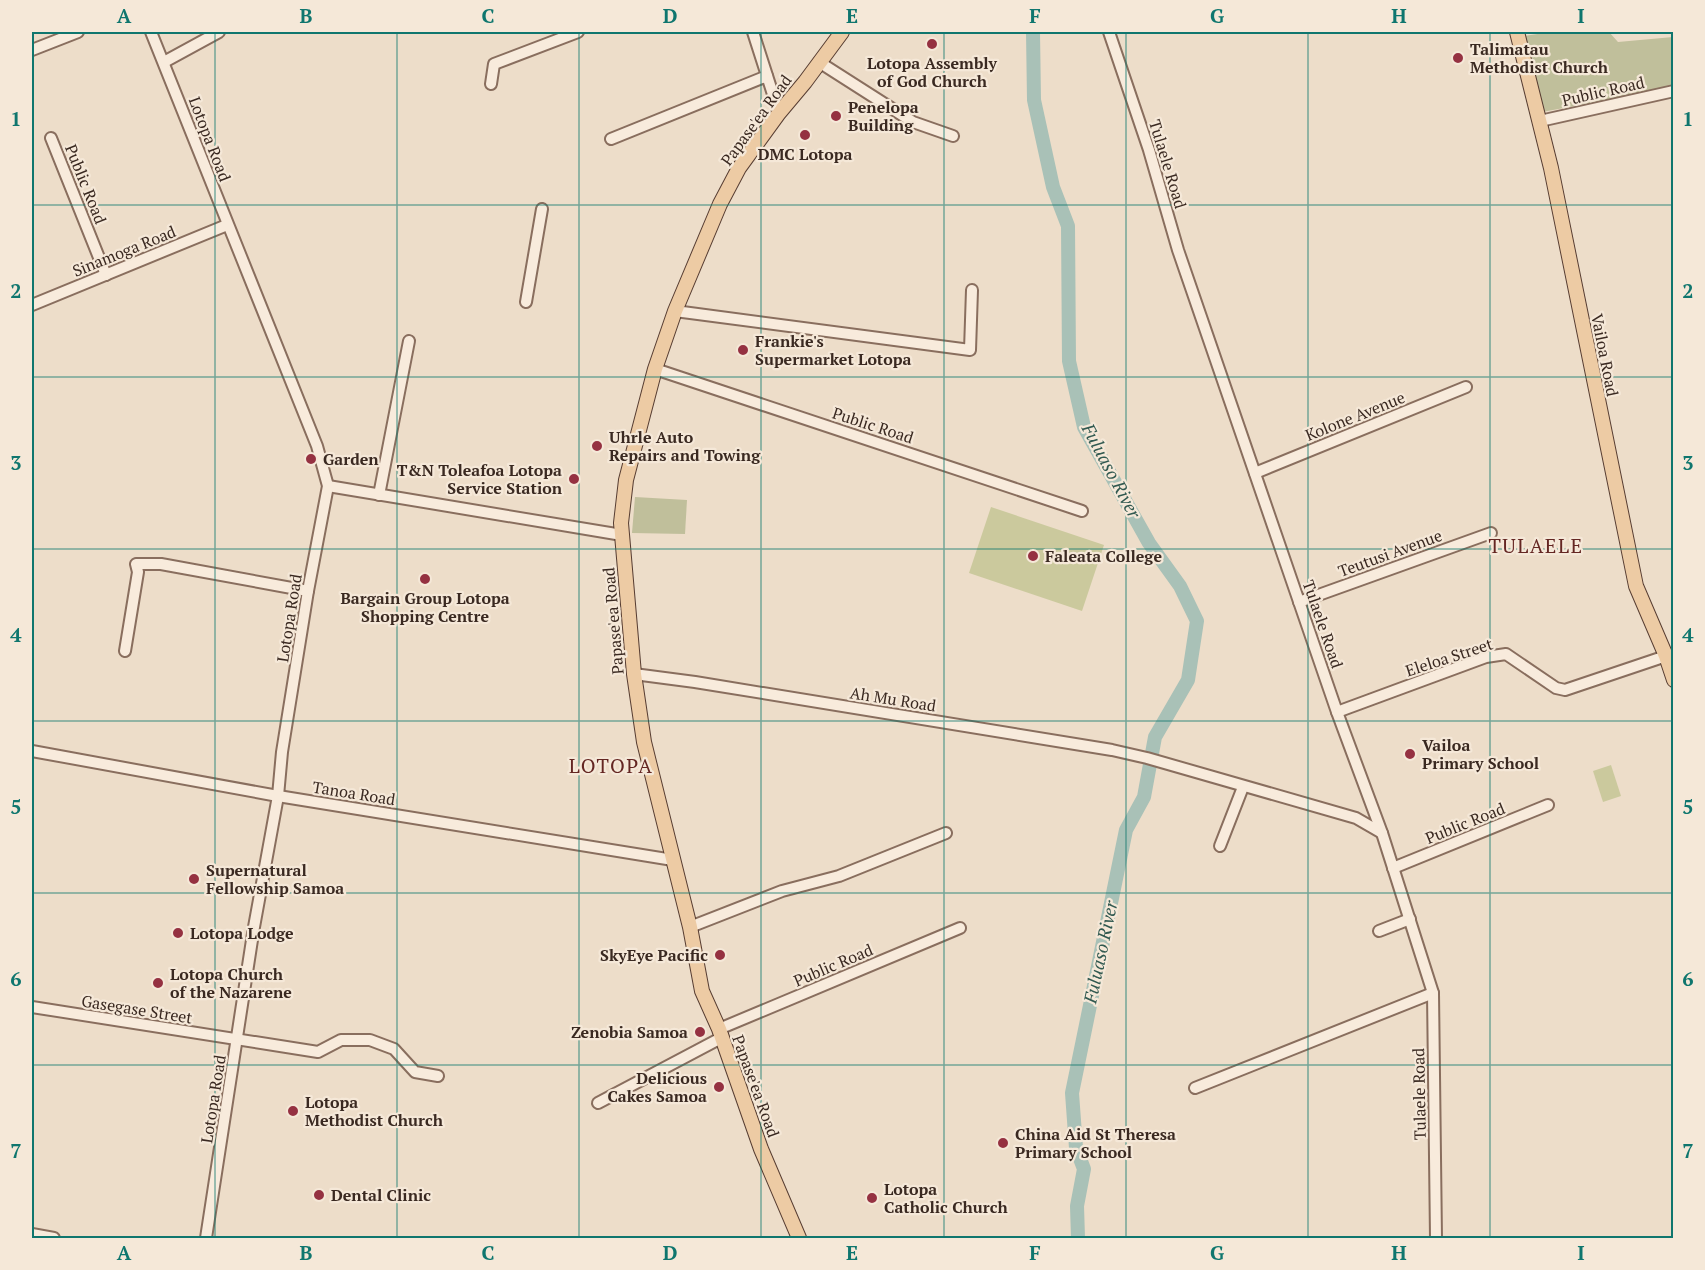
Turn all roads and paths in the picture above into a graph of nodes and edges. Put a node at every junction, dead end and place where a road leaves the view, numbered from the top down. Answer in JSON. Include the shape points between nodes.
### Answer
{"nodes":[{"id":1,"x":78,"y":32,"type":"edge"},
{"id":2,"x":151,"y":32,"type":"edge"},
{"id":3,"x":219,"y":32,"type":"edge"},
{"id":4,"x":578,"y":32,"type":"edge"},
{"id":5,"x":753,"y":32,"type":"edge"},
{"id":6,"x":842,"y":32,"type":"edge"},
{"id":7,"x":1109,"y":32,"type":"edge"},
{"id":8,"x":1517,"y":32,"type":"edge"},
{"id":9,"x":32,"y":50,"type":"edge"},
{"id":10,"x":164,"y":62,"type":"junction"},
{"id":11,"x":819,"y":62,"type":"junction"},
{"id":12,"x":767,"y":76,"type":"junction"},
{"id":13,"x":491,"y":84,"type":"dead end"},
{"id":14,"x":1674,"y":91,"type":"edge"},
{"id":15,"x":779,"y":113,"type":"junction"},
{"id":16,"x":1540,"y":121,"type":"junction"},
{"id":17,"x":953,"y":136,"type":"dead end"},
{"id":18,"x":51,"y":138,"type":"dead end"},
{"id":19,"x":611,"y":139,"type":"dead end"},
{"id":20,"x":542,"y":209,"type":"dead end"},
{"id":21,"x":227,"y":225,"type":"junction"},
{"id":22,"x":106,"y":275,"type":"junction"},
{"id":23,"x":972,"y":290,"type":"dead end"},
{"id":24,"x":526,"y":303,"type":"dead end"},
{"id":25,"x":32,"y":305,"type":"edge"},
{"id":26,"x":675,"y":311,"type":"junction"},
{"id":27,"x":409,"y":341,"type":"dead end"},
{"id":28,"x":656,"y":369,"type":"junction"},
{"id":29,"x":1466,"y":387,"type":"dead end"},
{"id":30,"x":1255,"y":473,"type":"junction"},
{"id":31,"x":328,"y":486,"type":"junction"},
{"id":32,"x":379,"y":495,"type":"junction"},
{"id":33,"x":1082,"y":511,"type":"dead end"},
{"id":34,"x":1491,"y":533,"type":"dead end"},
{"id":35,"x":622,"y":535,"type":"junction"},
{"id":36,"x":308,"y":591,"type":"junction"},
{"id":37,"x":1299,"y":602,"type":"junction"},
{"id":38,"x":125,"y":651,"type":"dead end"},
{"id":39,"x":1669,"y":662,"type":"edge"},
{"id":40,"x":634,"y":674,"type":"junction"},
{"id":41,"x":1674,"y":680,"type":"edge"},
{"id":42,"x":1337,"y":712,"type":"junction"},
{"id":43,"x":32,"y":751,"type":"edge"},
{"id":44,"x":1243,"y":787,"type":"junction"},
{"id":45,"x":278,"y":796,"type":"junction"},
{"id":46,"x":1548,"y":805,"type":"dead end"},
{"id":47,"x":946,"y":833,"type":"dead end"},
{"id":48,"x":1382,"y":833,"type":"junction"},
{"id":49,"x":1220,"y":846,"type":"dead end"},
{"id":50,"x":673,"y":860,"type":"junction"},
{"id":51,"x":1393,"y":868,"type":"junction"},
{"id":52,"x":1410,"y":919,"type":"junction"},
{"id":53,"x":690,"y":927,"type":"junction"},
{"id":54,"x":960,"y":928,"type":"dead end"},
{"id":55,"x":1379,"y":931,"type":"dead end"},
{"id":56,"x":1433,"y":993,"type":"junction"},
{"id":57,"x":32,"y":1007,"type":"edge"},
{"id":58,"x":720,"y":1034,"type":"junction"},
{"id":59,"x":237,"y":1040,"type":"junction"},
{"id":60,"x":438,"y":1076,"type":"dead end"},
{"id":61,"x":1195,"y":1088,"type":"dead end"},
{"id":62,"x":598,"y":1103,"type":"dead end"},
{"id":63,"x":32,"y":1234,"type":"edge"},
{"id":64,"x":54,"y":1239,"type":"edge"},
{"id":65,"x":206,"y":1239,"type":"edge"},
{"id":66,"x":799,"y":1239,"type":"edge"},
{"id":67,"x":1436,"y":1239,"type":"edge"}],
"edges":[{"from":1,"to":9,"type":"street"},
{"from":2,"to":10,"type":"street","name":"Lotopa Road"},
{"from":3,"to":10,"type":"street"},
{"from":4,"to":13,"type":"street","via":[[494,64]]},
{"from":5,"to":12,"type":"street"},
{"from":6,"to":11,"type":"main road","name":"Papase'ea Road"},
{"from":7,"to":30,"type":"street","name":"Tulaele Road"},
{"from":8,"to":16,"type":"main road","name":"Vailoa Road"},
{"from":10,"to":21,"type":"street","name":"Lotopa Road"},
{"from":11,"to":15,"type":"main road","name":"Papase'ea Road"},
{"from":11,"to":17,"type":"street","via":[[912,122]]},
{"from":12,"to":15,"type":"street"},
{"from":12,"to":19,"type":"street"},
{"from":14,"to":16,"type":"street","name":"Public Road"},
{"from":15,"to":26,"type":"main road","name":"Papase'ea Road","via":[[739,168]]},
{"from":16,"to":39,"type":"main road","name":"Vailoa Road","via":[[1636,586]]},
{"from":18,"to":22,"type":"street","name":"Public Road"},
{"from":20,"to":24,"type":"street"},
{"from":21,"to":22,"type":"street","name":"Sinamoga Road"},
{"from":21,"to":31,"type":"street","name":"Lotopa Road","via":[[317,446]]},
{"from":22,"to":25,"type":"street","name":"Sinamoga Road"},
{"from":23,"to":26,"type":"street","via":[[970,350]]},
{"from":26,"to":28,"type":"main road","name":"Papase'ea Road"},
{"from":27,"to":32,"type":"street"},
{"from":28,"to":33,"type":"street","name":"Public Road"},
{"from":28,"to":35,"type":"main road","name":"Papase'ea Road","via":[[626,480]]},
{"from":29,"to":30,"type":"street","name":"Kolone Avenue"},
{"from":30,"to":37,"type":"street","name":"Tulaele Road"},
{"from":31,"to":32,"type":"street"},
{"from":31,"to":36,"type":"street","name":"Lotopa Road"},
{"from":32,"to":35,"type":"street"},
{"from":34,"to":37,"type":"street","name":"Teutusi Avenue"},
{"from":35,"to":40,"type":"main road","name":"Papase'ea Road"},
{"from":36,"to":38,"type":"street","via":[[160,564],[136,564]]},
{"from":36,"to":45,"type":"street","name":"Lotopa Road"},
{"from":37,"to":42,"type":"street","name":"Tulaele Road"},
{"from":39,"to":41,"type":"main road","name":"Vailoa Road"},
{"from":39,"to":42,"type":"street","name":"Eleloa Street","via":[[1566,690],[1556,688],[1506,654],[1486,657]]},
{"from":40,"to":44,"type":"street","name":"Ah Mu Road","via":[[1112,750]]},
{"from":40,"to":50,"type":"main road","name":"Papase'ea Road","via":[[644,742]]},
{"from":42,"to":48,"type":"street","name":"Tulaele Road"},
{"from":43,"to":45,"type":"street","name":"Tanoa Road"},
{"from":44,"to":48,"type":"street","via":[[1356,818]]},
{"from":44,"to":49,"type":"street"},
{"from":45,"to":50,"type":"street","name":"Tanoa Road"},
{"from":45,"to":59,"type":"street","name":"Lotopa Road"},
{"from":46,"to":51,"type":"street","name":"Public Road"},
{"from":47,"to":53,"type":"street","via":[[839,876],[782,891]]},
{"from":48,"to":51,"type":"street","name":"Tulaele Road"},
{"from":50,"to":53,"type":"main road","name":"Papase'ea Road"},
{"from":51,"to":52,"type":"street","name":"Tulaele Road"},
{"from":52,"to":55,"type":"street"},
{"from":52,"to":56,"type":"street","name":"Tulaele Road"},
{"from":53,"to":58,"type":"main road","name":"Papase'ea Road","via":[[702,991]]},
{"from":54,"to":58,"type":"street","name":"Public Road"},
{"from":56,"to":61,"type":"street"},
{"from":56,"to":67,"type":"street","name":"Tulaele Road"},
{"from":57,"to":59,"type":"street","name":"Gasegase Street"},
{"from":58,"to":62,"type":"street","name":"Public Road"},
{"from":58,"to":66,"type":"main road","name":"Papase'ea Road","via":[[761,1149]]},
{"from":59,"to":60,"type":"street","via":[[318,1052],[340,1040],[370,1040],[394,1049],[415,1072]]},
{"from":59,"to":65,"type":"street","name":"Lotopa Road"},
{"from":63,"to":64,"type":"street"}]}
